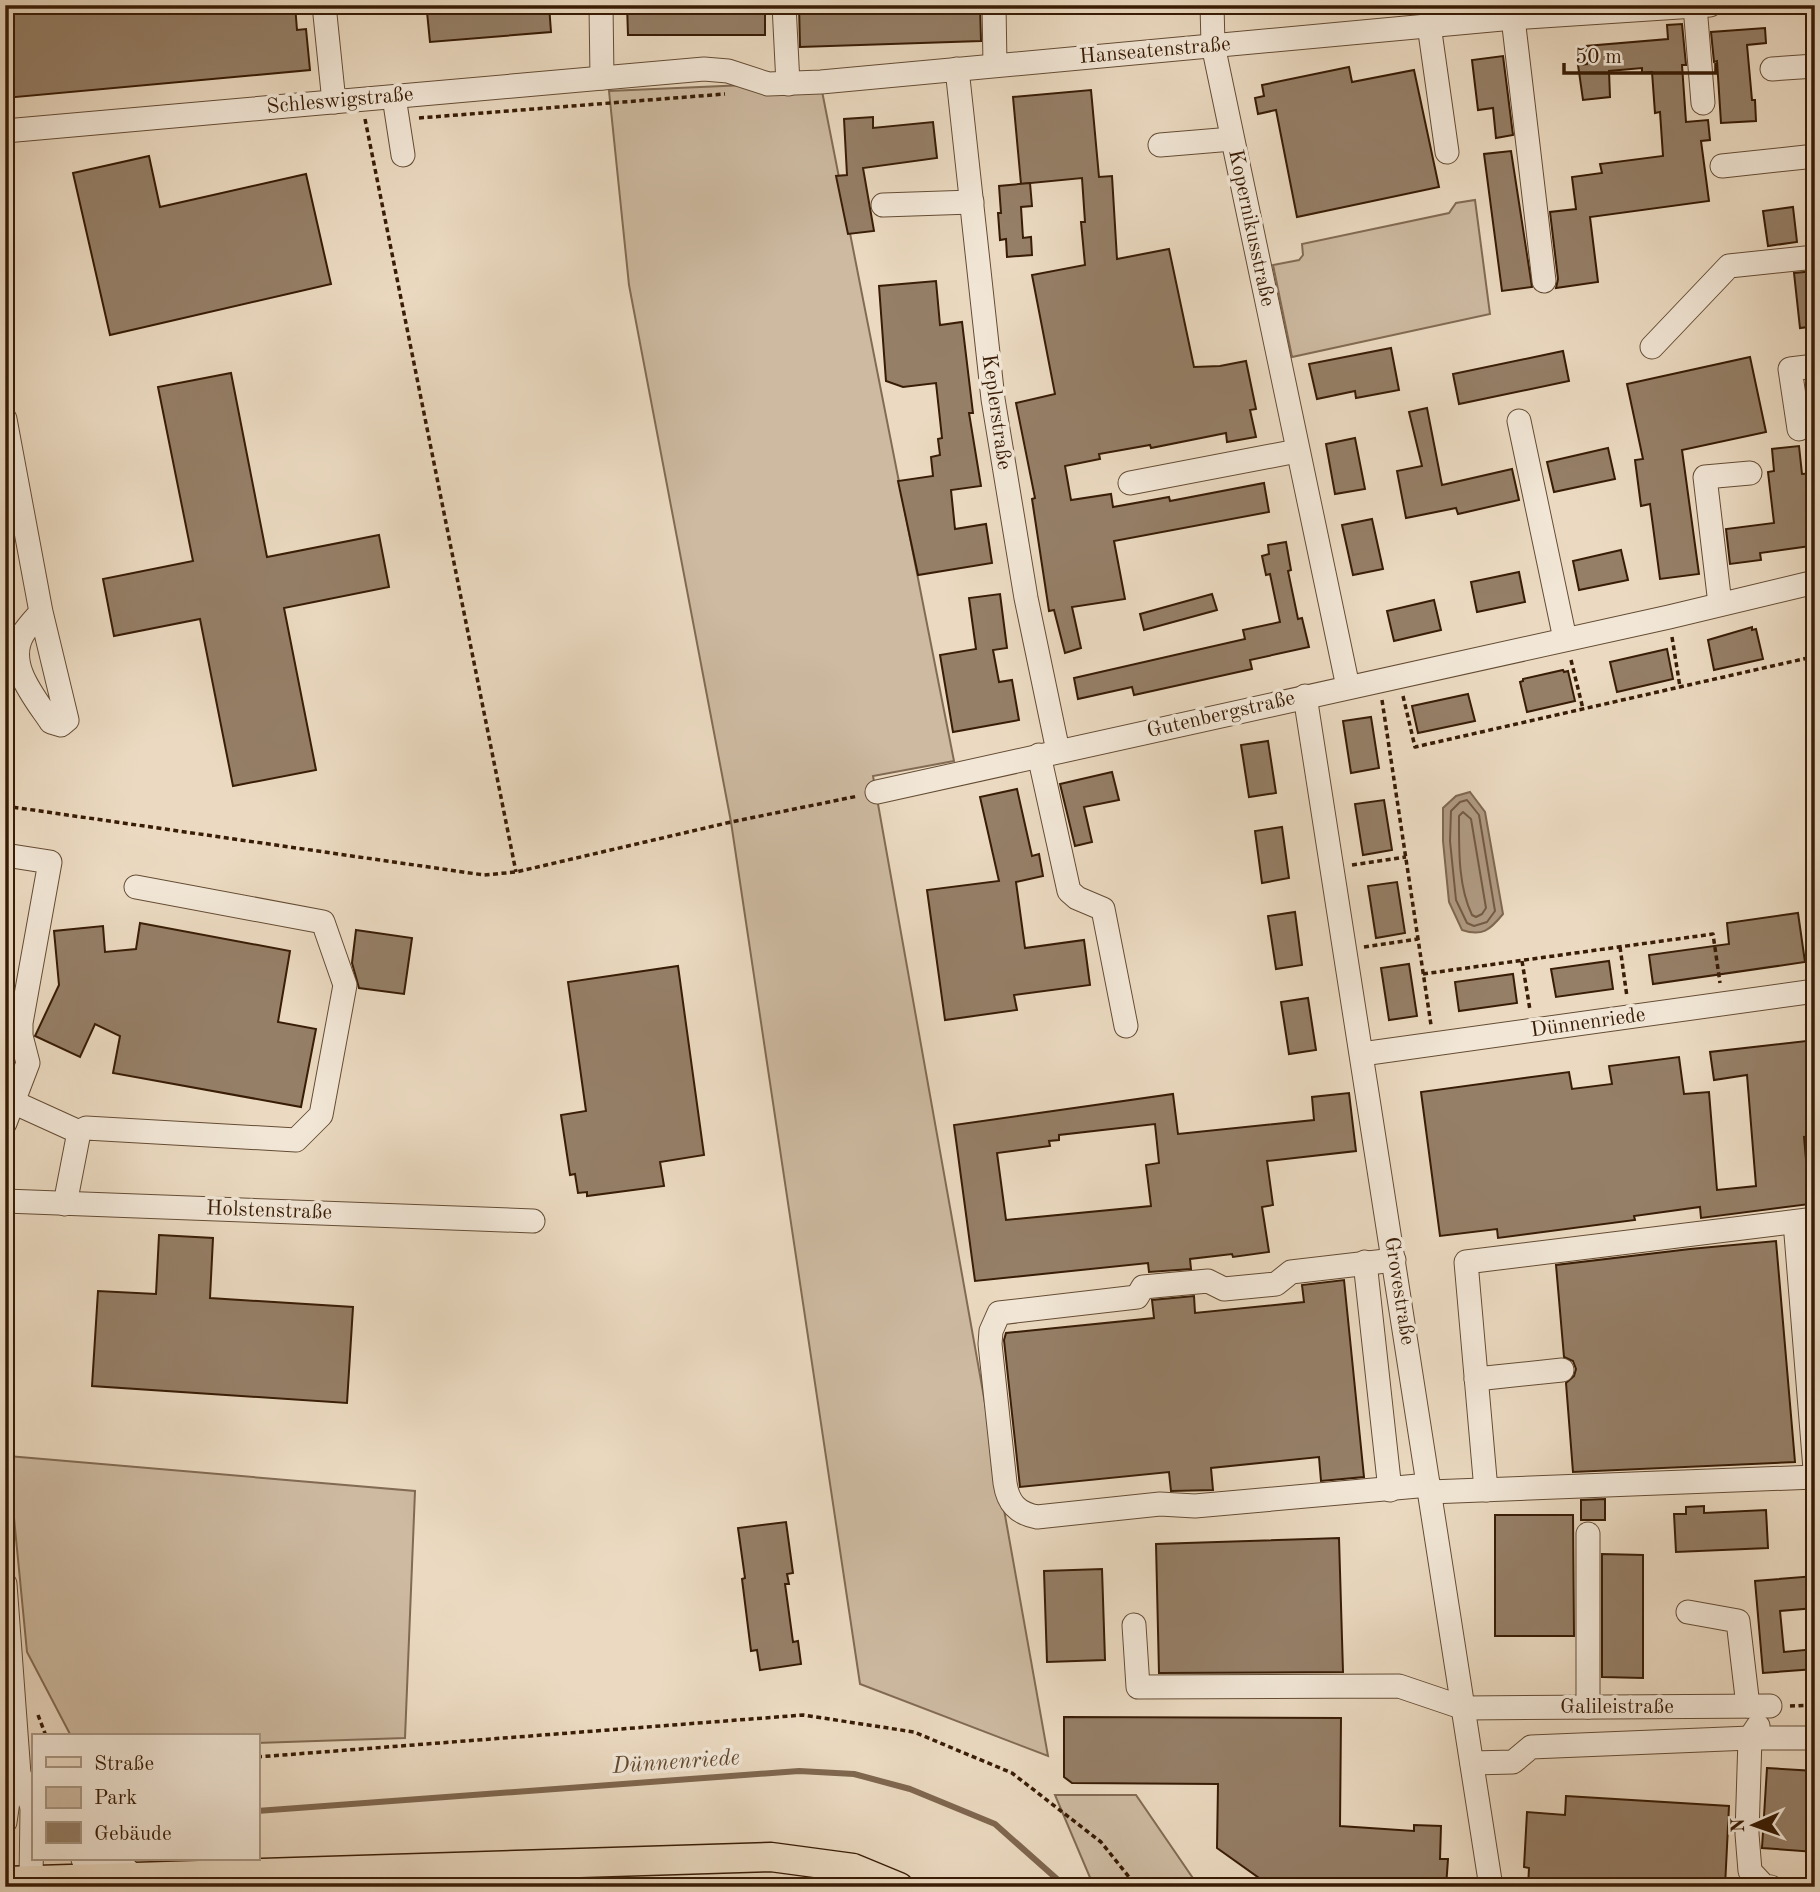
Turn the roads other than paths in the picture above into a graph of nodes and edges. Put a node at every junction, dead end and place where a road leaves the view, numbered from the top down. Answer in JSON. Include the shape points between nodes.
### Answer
{"nodes":[{"id":1,"x":324,"y":5,"type":"edge"},
{"id":2,"x":601,"y":5,"type":"edge"},
{"id":3,"x":784,"y":5,"type":"edge"},
{"id":4,"x":995,"y":5,"type":"edge"},
{"id":5,"x":1212,"y":5,"type":"edge"},
{"id":6,"x":1702,"y":6,"type":"edge"},
{"id":7,"x":1513,"y":18,"type":"junction"},
{"id":8,"x":1429,"y":26,"type":"junction"},
{"id":9,"x":1213,"y":45,"type":"junction"},
{"id":10,"x":995,"y":65,"type":"junction"},
{"id":11,"x":1815,"y":66,"type":"edge"},
{"id":12,"x":957,"y":69,"type":"junction"},
{"id":13,"x":1772,"y":69,"type":"dead end"},
{"id":14,"x":602,"y":78,"type":"junction"},
{"id":15,"x":788,"y":84,"type":"junction"},
{"id":16,"x":394,"y":96,"type":"junction"},
{"id":17,"x":334,"y":102,"type":"junction"},
{"id":18,"x":1703,"y":103,"type":"dead end"},
{"id":19,"x":5,"y":131,"type":"edge"},
{"id":20,"x":1232,"y":139,"type":"junction"},
{"id":21,"x":1160,"y":145,"type":"dead end"},
{"id":22,"x":1447,"y":152,"type":"dead end"},
{"id":23,"x":403,"y":155,"type":"dead end"},
{"id":24,"x":1815,"y":156,"type":"edge"},
{"id":25,"x":1722,"y":166,"type":"dead end"},
{"id":26,"x":972,"y":201,"type":"junction"},
{"id":27,"x":883,"y":205,"type":"dead end"},
{"id":28,"x":1815,"y":257,"type":"edge"},
{"id":29,"x":1544,"y":281,"type":"dead end"},
{"id":30,"x":1652,"y":347,"type":"dead end"},
{"id":31,"x":1815,"y":366,"type":"edge"},
{"id":32,"x":5,"y":419,"type":"edge"},
{"id":33,"x":1520,"y":421,"type":"dead end"},
{"id":34,"x":1799,"y":429,"type":"dead end"},
{"id":35,"x":1297,"y":451,"type":"junction"},
{"id":36,"x":1750,"y":473,"type":"dead end"},
{"id":37,"x":1130,"y":483,"type":"dead end"},
{"id":38,"x":1810,"y":583,"type":"edge"},
{"id":39,"x":1720,"y":604,"type":"junction"},
{"id":40,"x":41,"y":612,"type":"dead end"},
{"id":41,"x":1565,"y":639,"type":"junction"},
{"id":42,"x":1348,"y":687,"type":"junction"},
{"id":43,"x":1305,"y":696,"type":"junction"},
{"id":44,"x":1048,"y":753,"type":"junction"},
{"id":45,"x":877,"y":792,"type":"road end"},
{"id":46,"x":5,"y":855,"type":"edge"},
{"id":47,"x":136,"y":887,"type":"dead end"},
{"id":48,"x":1815,"y":991,"type":"edge"},
{"id":49,"x":1126,"y":1026,"type":"dead end"},
{"id":50,"x":1362,"y":1054,"type":"junction"},
{"id":51,"x":9,"y":1112,"type":"edge"},
{"id":52,"x":79,"y":1132,"type":"junction"},
{"id":53,"x":5,"y":1201,"type":"edge"},
{"id":54,"x":65,"y":1204,"type":"junction"},
{"id":55,"x":1805,"y":1220,"type":"edge"},
{"id":56,"x":533,"y":1221,"type":"dead end"},
{"id":57,"x":1394,"y":1260,"type":"junction"},
{"id":58,"x":1365,"y":1262,"type":"junction"},
{"id":59,"x":1562,"y":1370,"type":"dead end"},
{"id":60,"x":1476,"y":1379,"type":"junction"},
{"id":61,"x":1815,"y":1469,"type":"edge"},
{"id":62,"x":1815,"y":1477,"type":"edge"},
{"id":63,"x":1429,"y":1489,"type":"junction"},
{"id":64,"x":1390,"y":1490,"type":"junction"},
{"id":65,"x":1486,"y":1490,"type":"junction"},
{"id":66,"x":1588,"y":1534,"type":"dead end"},
{"id":67,"x":5,"y":1584,"type":"edge"},
{"id":68,"x":1688,"y":1612,"type":"dead end"},
{"id":69,"x":1134,"y":1625,"type":"dead end"},
{"id":70,"x":1759,"y":1706,"type":"junction"},
{"id":71,"x":1588,"y":1707,"type":"junction"},
{"id":72,"x":1464,"y":1708,"type":"junction"},
{"id":73,"x":1750,"y":1738,"type":"junction"},
{"id":74,"x":1815,"y":1738,"type":"edge"},
{"id":75,"x":1472,"y":1763,"type":"junction"},
{"id":76,"x":19,"y":1774,"type":"junction"},
{"id":77,"x":32,"y":1806,"type":"edge"},
{"id":78,"x":32,"y":1815,"type":"edge"},
{"id":79,"x":5,"y":1822,"type":"edge"},
{"id":80,"x":87,"y":1860,"type":"edge"},
{"id":81,"x":161,"y":1877,"type":"junction"},
{"id":82,"x":22,"y":1883,"type":"edge"},
{"id":83,"x":899,"y":1887,"type":"edge"},
{"id":84,"x":1491,"y":1887,"type":"edge"},
{"id":85,"x":1771,"y":1887,"type":"edge"}],
"edges":[{"from":1,"to":17,"type":"street"},
{"from":2,"to":14,"type":"street"},
{"from":3,"to":15,"type":"street"},
{"from":4,"to":10,"type":"street"},
{"from":5,"to":9,"type":"street","name":"Kopernikusstraße"},
{"from":6,"to":7,"type":"street","name":"Hanseatenstraße"},
{"from":6,"to":18,"type":"street"},
{"from":7,"to":8,"type":"street","name":"Hanseatenstraße"},
{"from":7,"to":29,"type":"street"},
{"from":8,"to":9,"type":"street","name":"Hanseatenstraße"},
{"from":8,"to":22,"type":"street"},
{"from":9,"to":10,"type":"street","name":"Hanseatenstraße"},
{"from":9,"to":20,"type":"street","name":"Kopernikusstraße"},
{"from":10,"to":12,"type":"street","name":"Hanseatenstraße"},
{"from":11,"to":13,"type":"street"},
{"from":12,"to":15,"type":"street","name":"Hanseatenstraße"},
{"from":12,"to":26,"type":"street","name":"Keplerstraße"},
{"from":14,"to":15,"type":"street","name":"Hanseatenstraße","via":[[705,69],[768,84]]},
{"from":14,"to":16,"type":"street","name":"Schleswigstraße"},
{"from":16,"to":17,"type":"street","name":"Schleswigstraße"},
{"from":16,"to":23,"type":"street"},
{"from":17,"to":19,"type":"street","name":"Schleswigstraße"},
{"from":20,"to":21,"type":"street"},
{"from":20,"to":35,"type":"street","name":"Kopernikusstraße"},
{"from":24,"to":25,"type":"street"},
{"from":26,"to":27,"type":"street"},
{"from":26,"to":44,"type":"street","name":"Keplerstraße","via":[[993,400]]},
{"from":28,"to":30,"type":"street","via":[[1729,266]]},
{"from":31,"to":34,"type":"street","via":[[1790,369]]},
{"from":32,"to":40,"type":"street"},
{"from":33,"to":41,"type":"street"},
{"from":35,"to":37,"type":"street"},
{"from":35,"to":42,"type":"street","name":"Kopernikusstraße"},
{"from":36,"to":39,"type":"street","via":[[1705,477]]},
{"from":38,"to":39,"type":"street","name":"Gutenbergstraße"},
{"from":39,"to":41,"type":"street","name":"Gutenbergstraße"},
{"from":41,"to":42,"type":"street","name":"Gutenbergstraße"},
{"from":42,"to":43,"type":"street","name":"Gutenbergstraße"},
{"from":43,"to":44,"type":"street","name":"Gutenbergstraße"},
{"from":43,"to":50,"type":"street","name":"Grovestraße"},
{"from":44,"to":45,"type":"street","name":"Gutenbergstraße"},
{"from":44,"to":49,"type":"street","name":"Keplerstraße","via":[[1069,891],[1103,909]]},
{"from":46,"to":51,"type":"street","via":[[50,862],[21,1023],[28,1063]]},
{"from":47,"to":52,"type":"street","via":[[323,922],[345,985],[321,1115],[296,1140],[86,1128]]},
{"from":48,"to":50,"type":"street","name":"Dünnenriede"},
{"from":50,"to":57,"type":"street","name":"Grovestraße"},
{"from":51,"to":52,"type":"street"},
{"from":52,"to":54,"type":"street"},
{"from":53,"to":54,"type":"street","name":"Holstenstraße"},
{"from":54,"to":56,"type":"street","name":"Holstenstraße"},
{"from":55,"to":60,"type":"street","via":[[1466,1262]]},
{"from":55,"to":61,"type":"street"},
{"from":57,"to":58,"type":"street"},
{"from":57,"to":63,"type":"street","name":"Grovestraße"},
{"from":58,"to":64,"type":"street"},
{"from":58,"to":64,"type":"street","via":[[1291,1272],[1276,1284],[1224,1290],[1208,1281],[1143,1287],[1137,1297],[999,1313],[990,1343],[1005,1483],[1007,1497],[1018,1511],[1037,1517],[1160,1504],[1195,1506]]},
{"from":59,"to":60,"type":"street"},
{"from":60,"to":65,"type":"street"},
{"from":62,"to":65,"type":"street"},
{"from":63,"to":64,"type":"street"},
{"from":63,"to":65,"type":"street"},
{"from":63,"to":72,"type":"street","name":"Grovestraße"},
{"from":66,"to":71,"type":"street"},
{"from":67,"to":76,"type":"street"},
{"from":68,"to":70,"type":"street","via":[[1738,1621]]},
{"from":69,"to":72,"type":"street","name":"Galileistraße","via":[[1138,1687],[1399,1686]]},
{"from":70,"to":71,"type":"street","name":"Galileistraße"},
{"from":70,"to":73,"type":"street"},
{"from":71,"to":72,"type":"street","name":"Galileistraße"},
{"from":72,"to":75,"type":"street","name":"Grovestraße"},
{"from":73,"to":74,"type":"street"},
{"from":73,"to":75,"type":"street","via":[[1531,1747],[1513,1762]]},
{"from":73,"to":85,"type":"street","via":[[1750,1871]]},
{"from":75,"to":84,"type":"street","name":"Grovestraße"},
{"from":76,"to":77,"type":"street"},
{"from":76,"to":79,"type":"street"},
{"from":78,"to":82,"type":"street"},
{"from":80,"to":81,"type":"street"},
{"from":81,"to":82,"type":"main road"},
{"from":81,"to":83,"type":"main road","via":[[771,1857],[853,1868]]}]}
